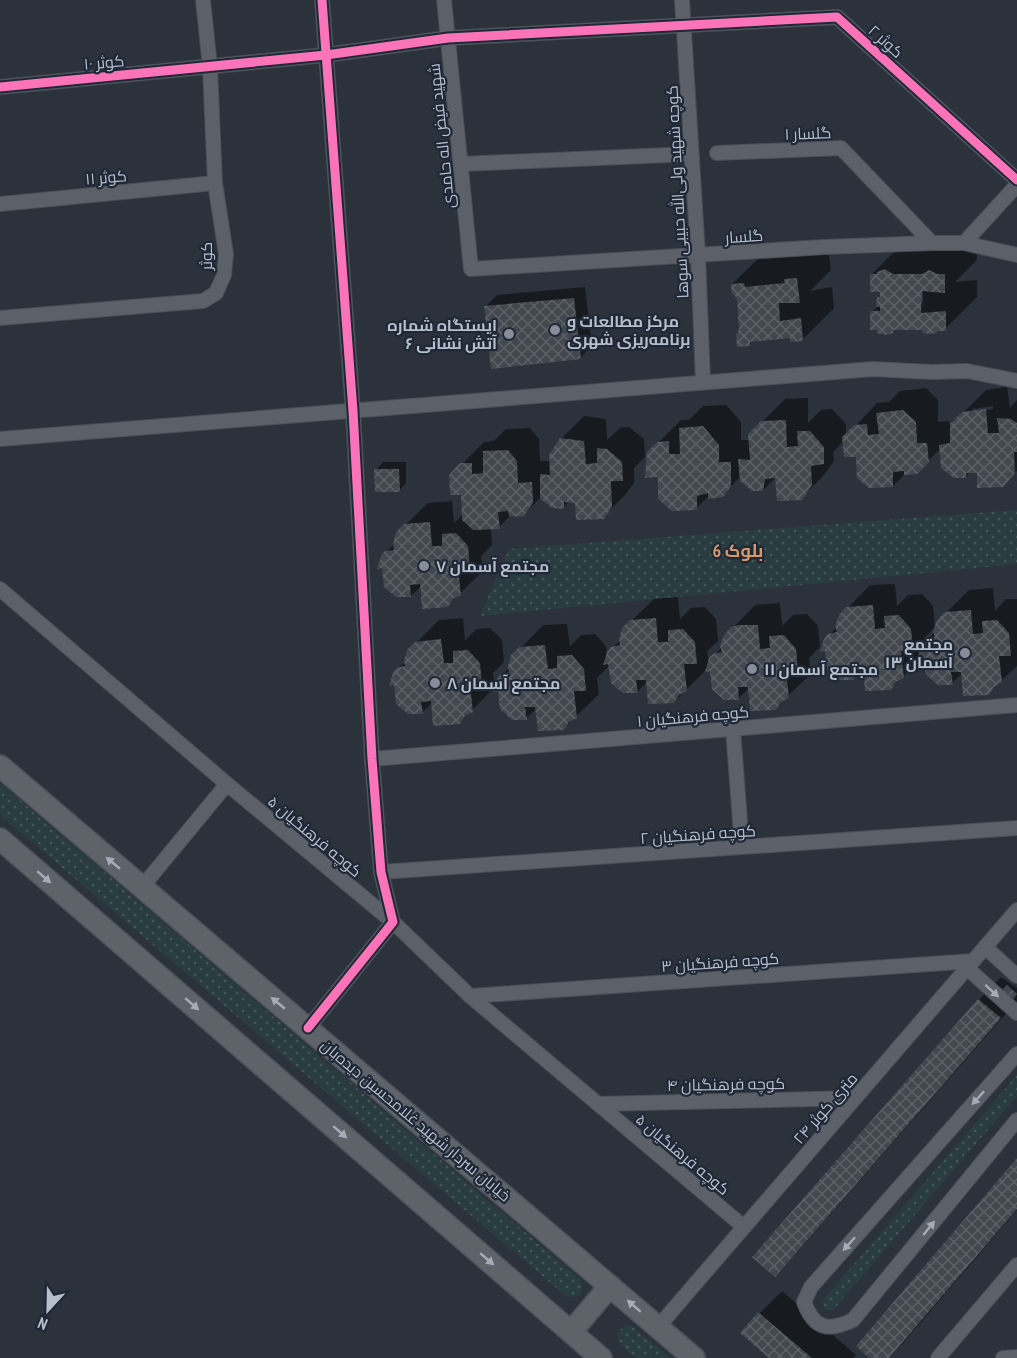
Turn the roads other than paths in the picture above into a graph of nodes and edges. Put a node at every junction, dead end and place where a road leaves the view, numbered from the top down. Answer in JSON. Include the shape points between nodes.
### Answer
{"nodes":[{"id":1,"x":203,"y":0,"type":"edge"},
{"id":2,"x":322,"y":0,"type":"edge"},
{"id":3,"x":444,"y":0,"type":"edge"},
{"id":4,"x":682,"y":0,"type":"edge"},
{"id":5,"x":684,"y":26,"type":"junction"},
{"id":6,"x":448,"y":38,"type":"junction"},
{"id":7,"x":326,"y":55,"type":"junction"},
{"id":8,"x":210,"y":67,"type":"junction"},
{"id":9,"x":0,"y":87,"type":"edge"},
{"id":10,"x":717,"y":153,"type":"dead end"},
{"id":11,"x":691,"y":154,"type":"junction"},
{"id":12,"x":461,"y":164,"type":"junction"},
{"id":13,"x":1017,"y":180,"type":"edge"},
{"id":14,"x":216,"y":183,"type":"junction"},
{"id":15,"x":1017,"y":185,"type":"edge"},
{"id":16,"x":0,"y":204,"type":"edge"},
{"id":17,"x":932,"y":243,"type":"junction"},
{"id":18,"x":964,"y":243,"type":"junction"},
{"id":19,"x":698,"y":255,"type":"junction"},
{"id":20,"x":1017,"y":255,"type":"edge"},
{"id":21,"x":471,"y":269,"type":"joint"},
{"id":22,"x":0,"y":318,"type":"edge"},
{"id":23,"x":1017,"y":381,"type":"edge"},
{"id":24,"x":703,"y":382,"type":"junction"},
{"id":25,"x":352,"y":411,"type":"junction"},
{"id":26,"x":0,"y":440,"type":"edge"},
{"id":27,"x":0,"y":589,"type":"edge"},
{"id":28,"x":1017,"y":705,"type":"edge"},
{"id":29,"x":733,"y":729,"type":"junction"},
{"id":30,"x":372,"y":759,"type":"junction"},
{"id":31,"x":0,"y":766,"type":"edge"},
{"id":32,"x":227,"y":784,"type":"junction"},
{"id":33,"x":1017,"y":828,"type":"edge"},
{"id":34,"x":0,"y":839,"type":"edge"},
{"id":35,"x":742,"y":848,"type":"junction"},
{"id":36,"x":381,"y":872,"type":"junction"},
{"id":37,"x":142,"y":887,"type":"junction"},
{"id":38,"x":1017,"y":910,"type":"edge"},
{"id":39,"x":393,"y":922,"type":"junction"},
{"id":40,"x":985,"y":947,"type":"junction"},
{"id":41,"x":970,"y":965,"type":"junction"},
{"id":42,"x":1017,"y":976,"type":"edge"},
{"id":43,"x":470,"y":996,"type":"junction"},
{"id":44,"x":1017,"y":1013,"type":"edge"},
{"id":45,"x":308,"y":1028,"type":"junction"},
{"id":46,"x":1017,"y":1054,"type":"edge"},
{"id":47,"x":855,"y":1098,"type":"junction"},
{"id":48,"x":598,"y":1104,"type":"junction"},
{"id":49,"x":1017,"y":1120,"type":"edge"},
{"id":50,"x":744,"y":1227,"type":"junction"},
{"id":51,"x":1017,"y":1265,"type":"edge"},
{"id":52,"x":610,"y":1286,"type":"junction"},
{"id":53,"x":658,"y":1327,"type":"junction"},
{"id":54,"x":571,"y":1332,"type":"junction"},
{"id":55,"x":1017,"y":1357,"type":"edge"},
{"id":56,"x":601,"y":1358,"type":"edge"},
{"id":57,"x":694,"y":1358,"type":"edge"},
{"id":58,"x":938,"y":1358,"type":"edge"},
{"id":59,"x":1003,"y":1358,"type":"edge"}],
"edges":[{"from":1,"to":8,"type":"street","name":"کوثر"},
{"from":2,"to":7,"type":"street"},
{"from":3,"to":6,"type":"street","name":"شهید فیض اله حامدی"},
{"from":4,"to":5,"type":"street","name":"کوچه شهید ولی‌الله حبیبی سوها"},
{"from":5,"to":6,"type":"street","name":"کوثر ۲"},
{"from":5,"to":11,"type":"street","name":"کوچه شهید ولی‌الله حبیبی سوها"},
{"from":5,"to":13,"type":"street","name":"کوثر ۲","via":[[837,17]]},
{"from":6,"to":7,"type":"street","name":"کوثر ۲"},
{"from":6,"to":12,"type":"street","name":"شهید فیض اله حامدی"},
{"from":7,"to":8,"type":"street","name":"کوثر ۱۰"},
{"from":7,"to":25,"type":"street"},
{"from":8,"to":9,"type":"street","name":"کوثر ۱۰"},
{"from":8,"to":14,"type":"street","name":"کوثر"},
{"from":10,"to":17,"type":"street","name":"گلسار ۱","via":[[841,148]]},
{"from":11,"to":12,"type":"street"},
{"from":11,"to":19,"type":"street","name":"کوچه شهید ولی‌الله حبیبی سوها"},
{"from":12,"to":21,"type":"street","name":"شهید فیض اله حامدی"},
{"from":14,"to":16,"type":"street","name":"کوثر ۱۱"},
{"from":14,"to":22,"type":"street","name":"کوثر","via":[[226,254],[224,275],[216,293],[203,301]]},
{"from":15,"to":18,"type":"street"},
{"from":17,"to":18,"type":"street","name":"گلسار"},
{"from":17,"to":19,"type":"street","name":"گلسار"},
{"from":18,"to":20,"type":"street","name":"گلسار"},
{"from":19,"to":21,"type":"street","name":"گلسار"},
{"from":19,"to":24,"type":"street","name":"کوچه شهید ولی‌الله حبیبی سوها"},
{"from":23,"to":24,"type":"street","via":[[968,371],[873,369]]},
{"from":24,"to":25,"type":"street"},
{"from":25,"to":26,"type":"street"},
{"from":25,"to":30,"type":"street"},
{"from":27,"to":32,"type":"street","name":"کوچه فرهنگیان ۵"},
{"from":28,"to":29,"type":"street","name":"کوچه فرهنگیان ۱"},
{"from":29,"to":30,"type":"street","name":"کوچه فرهنگیان ۱"},
{"from":29,"to":35,"type":"street"},
{"from":30,"to":36,"type":"street"},
{"from":37,"to":31,"type":"main road","name":"خیابان سردار شهید غلامحسین دیده‌بان","one_way":true},
{"from":32,"to":37,"type":"street"},
{"from":32,"to":39,"type":"street","name":"کوچه فرهنگیان ۵"},
{"from":33,"to":35,"type":"street","name":"کوچه فرهنگیان ۲"},
{"from":34,"to":54,"type":"main road","one_way":true},
{"from":35,"to":36,"type":"street","name":"کوچه فرهنگیان ۲"},
{"from":36,"to":39,"type":"street"},
{"from":45,"to":37,"type":"main road","name":"خیابان سردار شهید غلامحسین دیده‌بان","one_way":true},
{"from":38,"to":40,"type":"street","name":"۲۴ متری کوثر"},
{"from":39,"to":43,"type":"street","name":"کوچه فرهنگیان ۵"},
{"from":39,"to":45,"type":"street"},
{"from":40,"to":41,"type":"street","name":"۲۴ متری کوثر"},
{"from":40,"to":42,"type":"street"},
{"from":41,"to":43,"type":"street","name":"کوچه فرهنگیان ۳"},
{"from":41,"to":44,"type":"street","one_way":true},
{"from":41,"to":47,"type":"street","name":"۲۴ متری کوثر"},
{"from":43,"to":48,"type":"street","name":"کوچه فرهنگیان ۵"},
{"from":45,"to":52,"type":"main road","name":"خیابان سردار شهید غلامحسین دیده‌بان"},
{"from":46,"to":49,"type":"street","one_way":true,"via":[[811,1287],[804,1302],[809,1316],[822,1326],[838,1327],[853,1320]]},
{"from":47,"to":48,"type":"street","name":"کوچه فرهنگیان ۴"},
{"from":47,"to":50,"type":"street","name":"۲۴ متری کوثر"},
{"from":48,"to":50,"type":"street","name":"کوچه فرهنگیان ۵"},
{"from":50,"to":53,"type":"street","name":"۲۴ متری کوثر"},
{"from":51,"to":58,"type":"street"},
{"from":53,"to":52,"type":"main road","name":"خیابان سردار شهید غلامحسین دیده‌بان","one_way":true},
{"from":52,"to":54,"type":"main road"},
{"from":53,"to":57,"type":"main road","name":"خیابان سردار شهید غلامحسین دیده‌بان"},
{"from":54,"to":56,"type":"main road"},
{"from":55,"to":59,"type":"street"}]}
